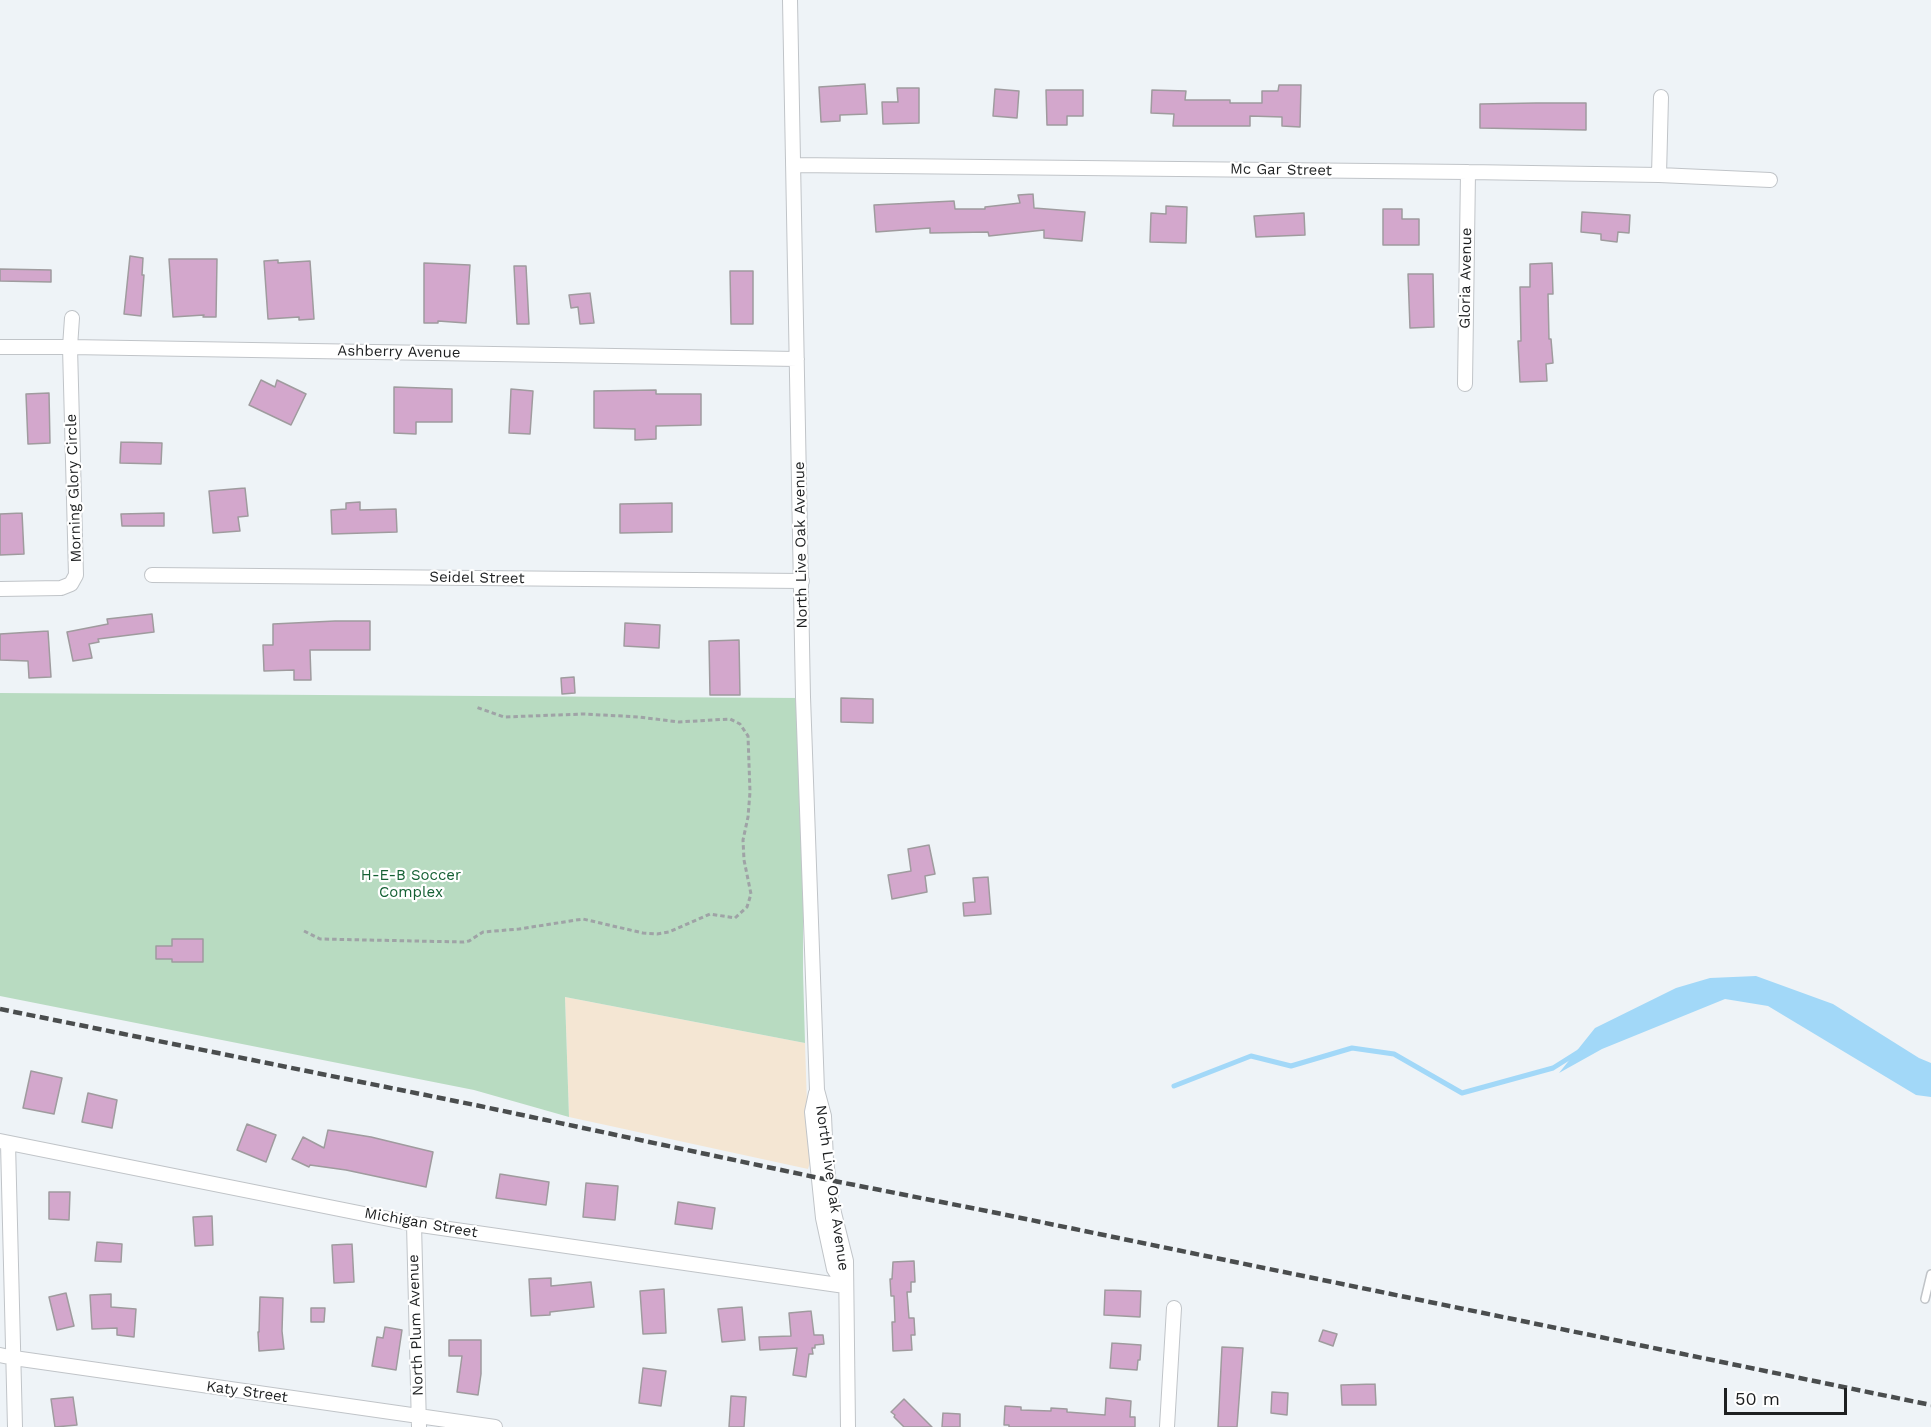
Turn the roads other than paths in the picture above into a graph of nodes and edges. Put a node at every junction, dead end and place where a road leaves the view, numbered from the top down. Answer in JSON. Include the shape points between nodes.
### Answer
{"nodes":[{"id":1,"x":790,"y":0,"type":"edge"},
{"id":2,"x":1661,"y":97,"type":"dead end"},
{"id":3,"x":793,"y":165,"type":"junction"},
{"id":4,"x":1468,"y":172,"type":"junction"},
{"id":5,"x":1659,"y":176,"type":"junction"},
{"id":6,"x":1770,"y":180,"type":"dead end"},
{"id":7,"x":72,"y":318,"type":"dead end"},
{"id":8,"x":0,"y":347,"type":"edge"},
{"id":9,"x":70,"y":347,"type":"junction"},
{"id":10,"x":797,"y":359,"type":"junction"},
{"id":11,"x":1465,"y":384,"type":"dead end"},
{"id":12,"x":152,"y":575,"type":"dead end"},
{"id":13,"x":802,"y":581,"type":"junction"},
{"id":14,"x":0,"y":589,"type":"edge"},
{"id":15,"x":4,"y":1142,"type":"edge"},
{"id":16,"x":414,"y":1224,"type":"junction"},
{"id":17,"x":1931,"y":1274,"type":"edge"},
{"id":18,"x":845,"y":1286,"type":"junction"},
{"id":19,"x":1925,"y":1299,"type":"dead end"},
{"id":20,"x":1174,"y":1308,"type":"dead end"},
{"id":21,"x":0,"y":1355,"type":"edge"},
{"id":22,"x":14,"y":1359,"type":"junction"},
{"id":23,"x":419,"y":1422,"type":"edge"},
{"id":24,"x":15,"y":1427,"type":"edge"},
{"id":25,"x":495,"y":1427,"type":"edge"},
{"id":26,"x":848,"y":1427,"type":"edge"},
{"id":27,"x":1167,"y":1427,"type":"edge"}],
"edges":[{"from":1,"to":3,"type":"street","name":"North Live Oak Avenue"},
{"from":2,"to":5,"type":"street"},
{"from":3,"to":4,"type":"street","name":"Mc Gar Street"},
{"from":3,"to":10,"type":"street","name":"North Live Oak Avenue"},
{"from":4,"to":5,"type":"street","name":"Mc Gar Street"},
{"from":4,"to":11,"type":"street","name":"Gloria Avenue"},
{"from":5,"to":6,"type":"street","name":"Mc Gar Street"},
{"from":7,"to":9,"type":"street","name":"Morning Glory Circle"},
{"from":8,"to":9,"type":"street","name":"Ashberry Avenue"},
{"from":9,"to":10,"type":"street","name":"Ashberry Avenue"},
{"from":9,"to":14,"type":"street","name":"Morning Glory Circle","via":[[76,575],[71,584],[61,588]]},
{"from":10,"to":13,"type":"street","name":"North Live Oak Avenue"},
{"from":12,"to":13,"type":"street","name":"Seidel Street"},
{"from":13,"to":18,"type":"street","name":"North Live Oak Avenue","via":[[817,1090],[812,1112],[824,1218],[834,1269]]},
{"from":15,"to":16,"type":"street","name":"Michigan Street"},
{"from":15,"to":22,"type":"street"},
{"from":16,"to":18,"type":"street","name":"Michigan Street"},
{"from":16,"to":23,"type":"street","name":"North Plum Avenue"},
{"from":17,"to":19,"type":"lane"},
{"from":18,"to":26,"type":"street","name":"North Live Oak Avenue"},
{"from":20,"to":27,"type":"street"},
{"from":21,"to":22,"type":"street","name":"Katy Street"},
{"from":22,"to":23,"type":"street","name":"Katy Street"},
{"from":22,"to":24,"type":"street"},
{"from":23,"to":25,"type":"street","name":"Katy Street"}]}
